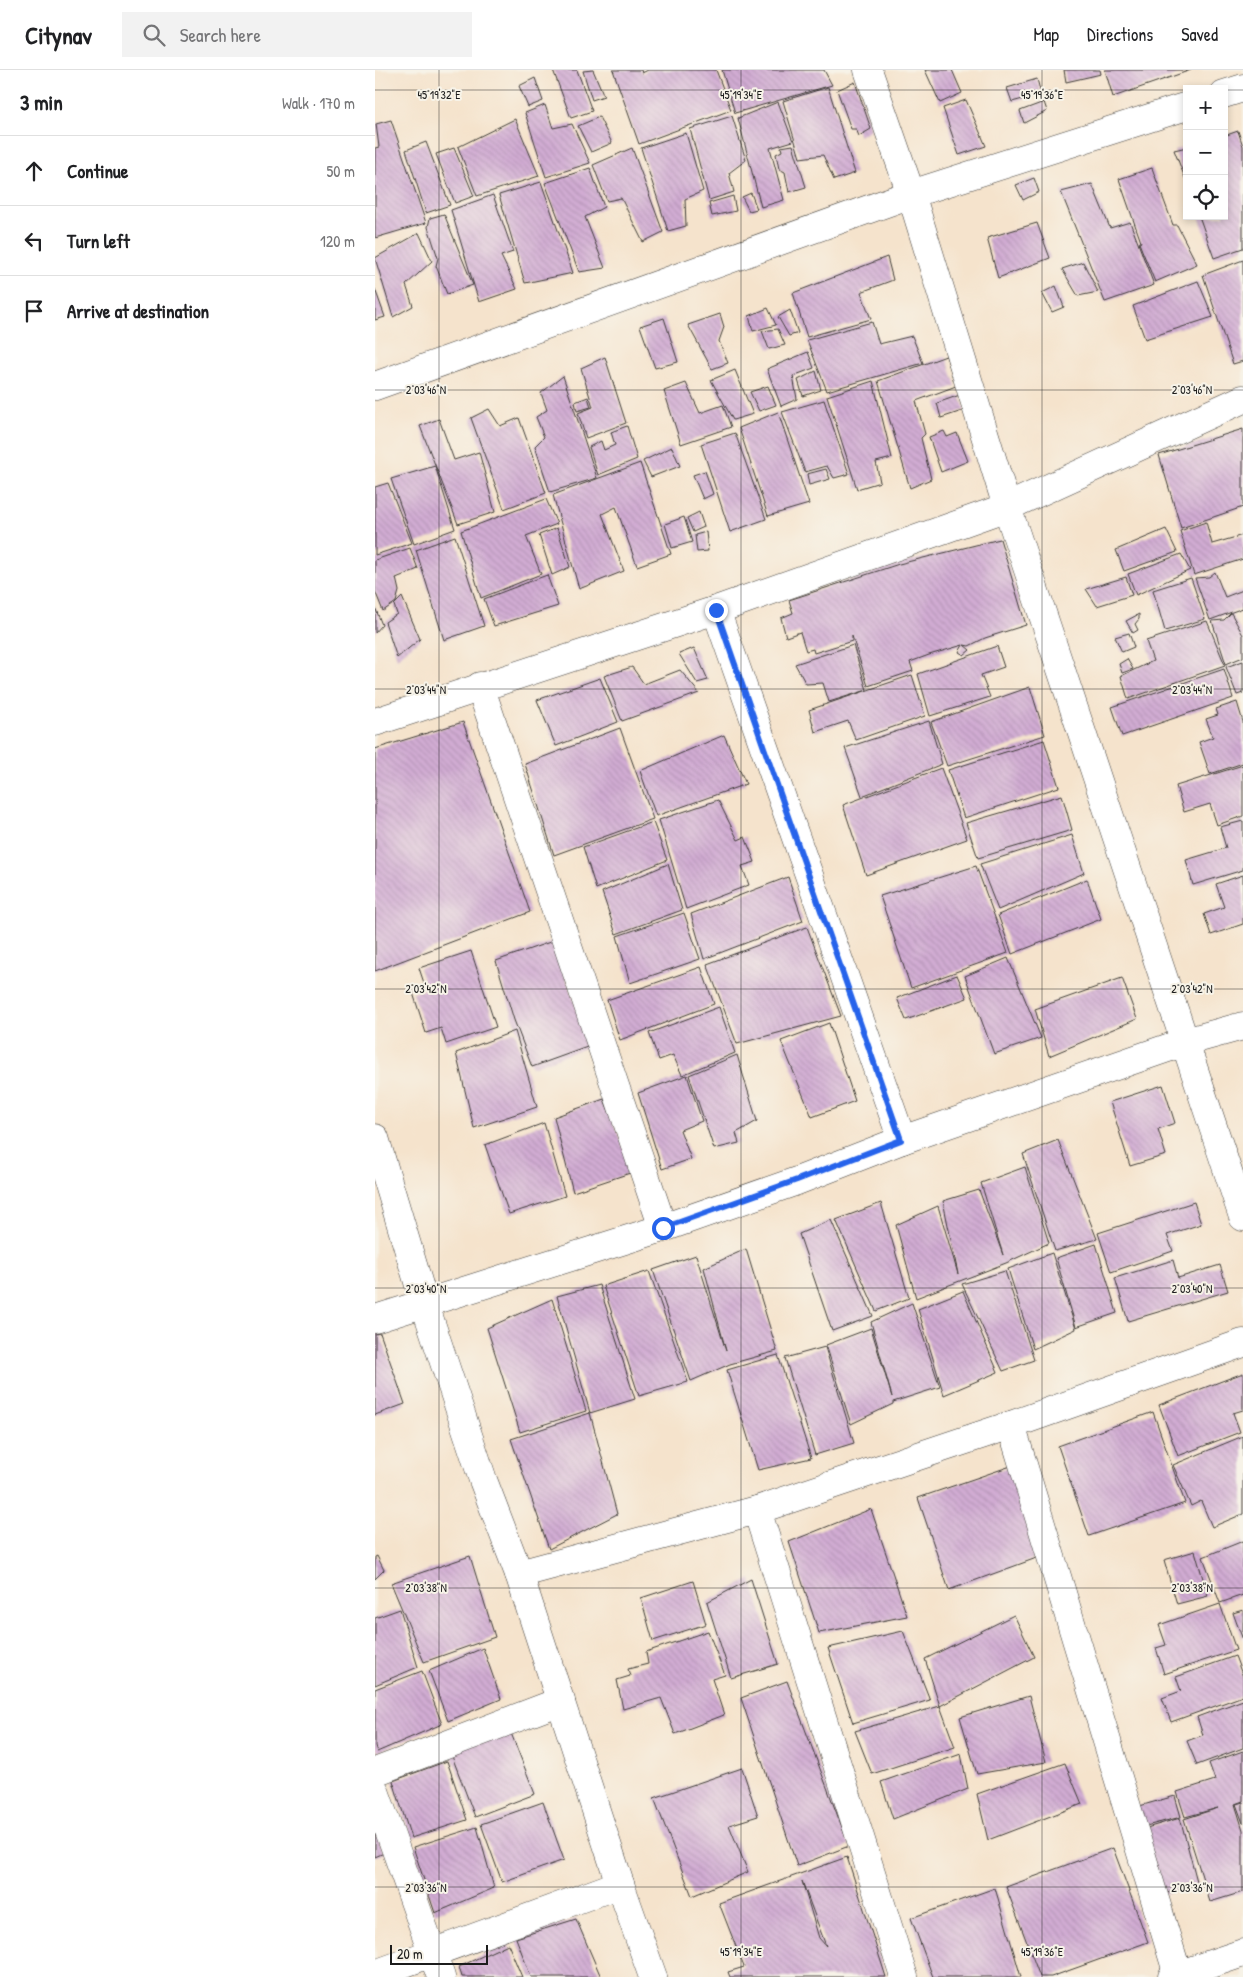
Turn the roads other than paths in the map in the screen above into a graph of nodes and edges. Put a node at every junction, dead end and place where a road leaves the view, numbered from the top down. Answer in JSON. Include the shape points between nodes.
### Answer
{"nodes":[{"id":1,"x":868,"y":70,"type":"edge"},
{"id":2,"x":1243,"y":88,"type":"edge"},
{"id":3,"x":1228,"y":93,"type":"edge"},
{"id":4,"x":1183,"y":107,"type":"edge"},
{"id":5,"x":911,"y":194,"type":"junction"},
{"id":6,"x":375,"y":386,"type":"edge"},
{"id":7,"x":1243,"y":399,"type":"edge"},
{"id":8,"x":1007,"y":507,"type":"junction"},
{"id":9,"x":716,"y":610,"type":"junction"},
{"id":10,"x":480,"y":686,"type":"junction"},
{"id":11,"x":375,"y":722,"type":"edge"},
{"id":12,"x":1243,"y":1026,"type":"edge"},
{"id":13,"x":1185,"y":1042,"type":"junction"},
{"id":14,"x":375,"y":1138,"type":"edge"},
{"id":15,"x":901,"y":1140,"type":"junction"},
{"id":16,"x":1243,"y":1217,"type":"edge"},
{"id":17,"x":663,"y":1228,"type":"junction"},
{"id":18,"x":425,"y":1305,"type":"junction"},
{"id":19,"x":375,"y":1319,"type":"edge"},
{"id":20,"x":1243,"y":1343,"type":"edge"},
{"id":21,"x":1011,"y":1425,"type":"junction"},
{"id":22,"x":757,"y":1510,"type":"junction"},
{"id":23,"x":519,"y":1574,"type":"junction"},
{"id":24,"x":561,"y":1701,"type":"junction"},
{"id":25,"x":375,"y":1772,"type":"edge"},
{"id":26,"x":375,"y":1791,"type":"edge"},
{"id":27,"x":620,"y":1884,"type":"junction"},
{"id":28,"x":1243,"y":1953,"type":"edge"},
{"id":29,"x":437,"y":1965,"type":"edge"},
{"id":30,"x":375,"y":1974,"type":"edge"},
{"id":31,"x":1175,"y":1976,"type":"edge"},
{"id":32,"x":653,"y":1977,"type":"edge"},
{"id":33,"x":904,"y":1977,"type":"edge"}],
"edges":[{"from":1,"to":5,"type":"street"},
{"from":2,"to":3,"type":"street"},
{"from":4,"to":5,"type":"street"},
{"from":5,"to":6,"type":"street"},
{"from":5,"to":8,"type":"street"},
{"from":7,"to":8,"type":"street"},
{"from":8,"to":9,"type":"street"},
{"from":8,"to":13,"type":"street"},
{"from":9,"to":10,"type":"street"},
{"from":9,"to":15,"type":"street"},
{"from":10,"to":11,"type":"street"},
{"from":10,"to":17,"type":"street"},
{"from":12,"to":13,"type":"street"},
{"from":13,"to":15,"type":"street"},
{"from":13,"to":16,"type":"street"},
{"from":14,"to":18,"type":"street"},
{"from":15,"to":17,"type":"street"},
{"from":17,"to":18,"type":"street"},
{"from":18,"to":19,"type":"street"},
{"from":18,"to":23,"type":"street","via":[[483,1480]]},
{"from":20,"to":21,"type":"street"},
{"from":21,"to":22,"type":"street"},
{"from":21,"to":31,"type":"street"},
{"from":22,"to":23,"type":"street"},
{"from":22,"to":33,"type":"street"},
{"from":23,"to":24,"type":"street"},
{"from":24,"to":25,"type":"street"},
{"from":24,"to":27,"type":"street"},
{"from":26,"to":29,"type":"street"},
{"from":27,"to":29,"type":"street"},
{"from":27,"to":32,"type":"street"},
{"from":28,"to":31,"type":"street"},
{"from":29,"to":30,"type":"street"}]}
